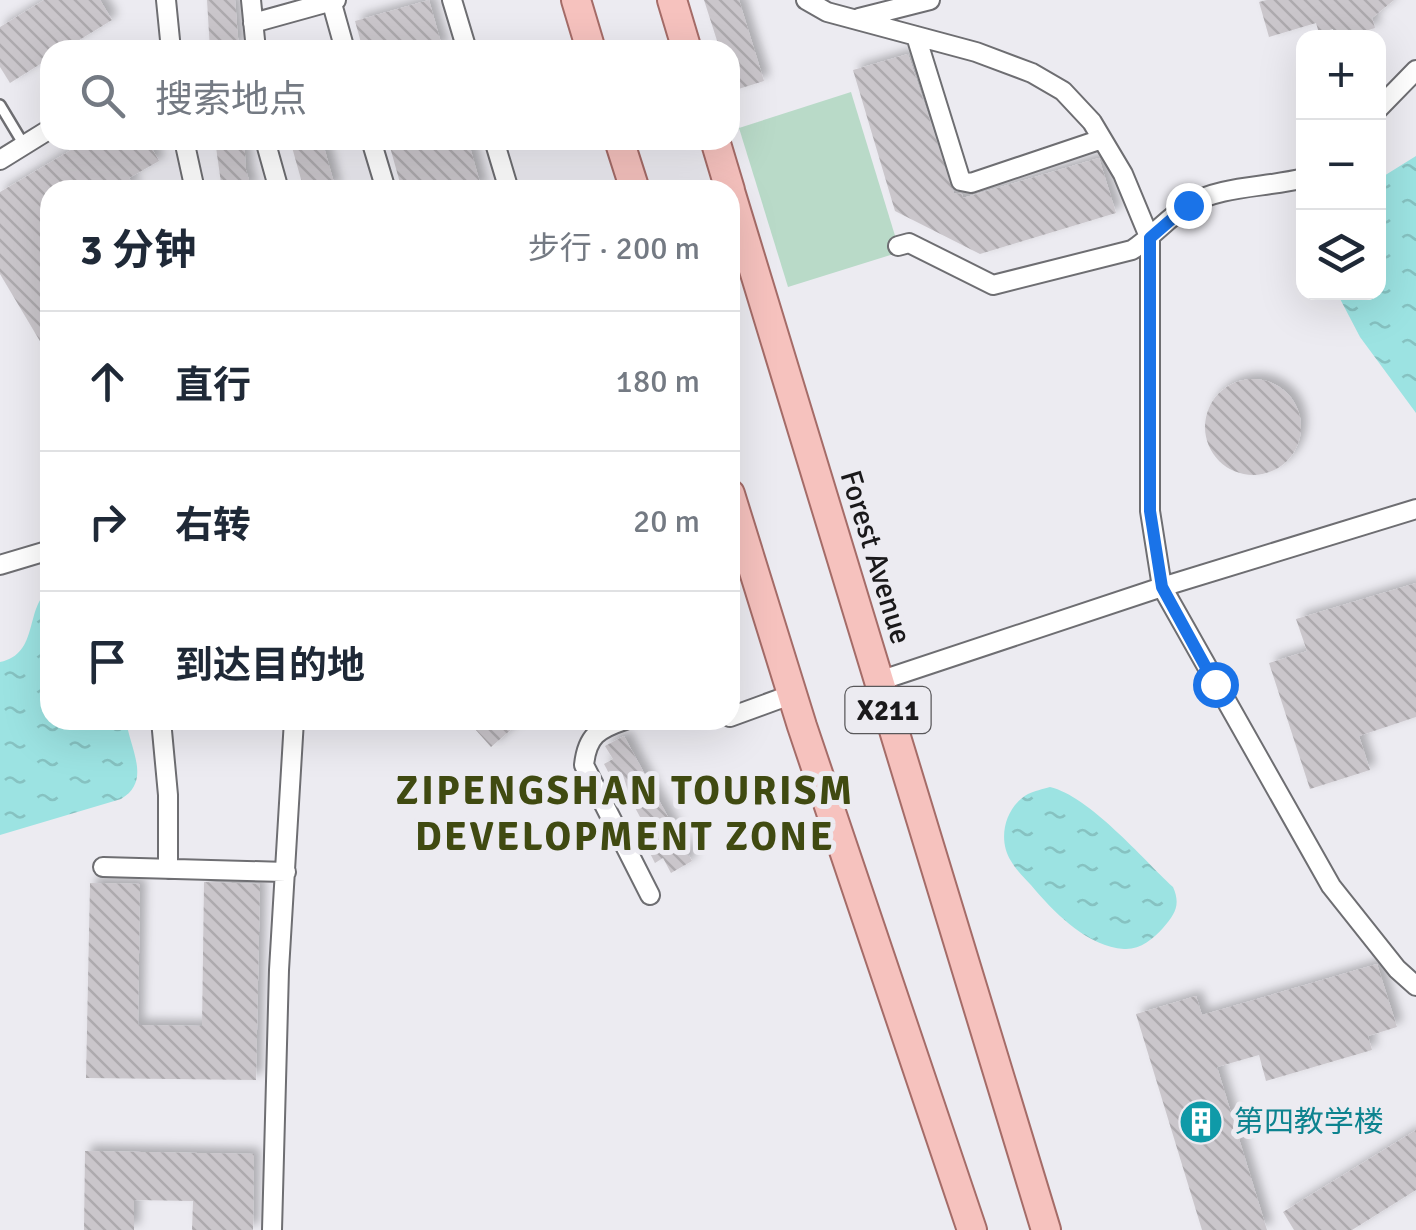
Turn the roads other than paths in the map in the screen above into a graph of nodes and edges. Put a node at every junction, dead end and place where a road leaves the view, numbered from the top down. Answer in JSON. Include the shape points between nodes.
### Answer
{"nodes":[{"id":1,"x":166,"y":0,"type":"edge"},
{"id":2,"x":251,"y":0,"type":"edge"},
{"id":3,"x":332,"y":0,"type":"edge"},
{"id":4,"x":452,"y":0,"type":"edge"},
{"id":5,"x":576,"y":0,"type":"edge"},
{"id":6,"x":672,"y":0,"type":"edge"},
{"id":7,"x":806,"y":0,"type":"edge"},
{"id":8,"x":930,"y":0,"type":"edge"},
{"id":9,"x":854,"y":20,"type":"junction"},
{"id":10,"x":253,"y":23,"type":"junction"},
{"id":11,"x":916,"y":36,"type":"junction"},
{"id":12,"x":170,"y":40,"type":"edge"},
{"id":13,"x":255,"y":40,"type":"edge"},
{"id":14,"x":342,"y":40,"type":"edge"},
{"id":15,"x":464,"y":40,"type":"edge"},
{"id":16,"x":588,"y":40,"type":"edge"},
{"id":17,"x":684,"y":40,"type":"edge"},
{"id":18,"x":1416,"y":70,"type":"edge"},
{"id":19,"x":1386,"y":101,"type":"edge"},
{"id":20,"x":0,"y":105,"type":"edge"},
{"id":21,"x":40,"y":136,"type":"edge"},
{"id":22,"x":1102,"y":139,"type":"junction"},
{"id":23,"x":24,"y":145,"type":"junction"},
{"id":24,"x":186,"y":150,"type":"edge"},
{"id":25,"x":268,"y":150,"type":"edge"},
{"id":26,"x":375,"y":150,"type":"edge"},
{"id":27,"x":497,"y":150,"type":"edge"},
{"id":28,"x":623,"y":150,"type":"edge"},
{"id":29,"x":717,"y":150,"type":"edge"},
{"id":30,"x":0,"y":160,"type":"edge"},
{"id":31,"x":1296,"y":179,"type":"edge"},
{"id":32,"x":193,"y":180,"type":"edge"},
{"id":33,"x":276,"y":180,"type":"edge"},
{"id":34,"x":383,"y":180,"type":"edge"},
{"id":35,"x":506,"y":180,"type":"edge"},
{"id":36,"x":632,"y":180,"type":"edge"},
{"id":37,"x":727,"y":180,"type":"edge"},
{"id":38,"x":740,"y":223,"type":"edge"},
{"id":39,"x":1150,"y":238,"type":"junction"},
{"id":40,"x":898,"y":246,"type":"dead end"},
{"id":41,"x":1416,"y":509,"type":"edge"},
{"id":42,"x":740,"y":526,"type":"edge"},
{"id":43,"x":40,"y":553,"type":"edge"},
{"id":44,"x":0,"y":565,"type":"edge"},
{"id":45,"x":1162,"y":587,"type":"junction"},
{"id":46,"x":879,"y":681,"type":"junction"},
{"id":47,"x":792,"y":694,"type":"junction"},
{"id":48,"x":740,"y":713,"type":"edge"},
{"id":49,"x":162,"y":730,"type":"edge"},
{"id":50,"x":293,"y":730,"type":"edge"},
{"id":51,"x":599,"y":730,"type":"edge"},
{"id":52,"x":103,"y":866,"type":"dead end"},
{"id":53,"x":168,"y":869,"type":"junction"},
{"id":54,"x":286,"y":872,"type":"junction"},
{"id":55,"x":650,"y":895,"type":"dead end"},
{"id":56,"x":1416,"y":986,"type":"edge"},
{"id":57,"x":272,"y":1230,"type":"edge"},
{"id":58,"x":972,"y":1230,"type":"edge"},
{"id":59,"x":1046,"y":1230,"type":"edge"}],
"edges":[{"from":1,"to":12,"type":"street"},
{"from":2,"to":10,"type":"street"},
{"from":3,"to":10,"type":"street"},
{"from":3,"to":14,"type":"street"},
{"from":4,"to":15,"type":"street"},
{"from":5,"to":16,"type":"main road"},
{"from":6,"to":17,"type":"main road"},
{"from":7,"to":9,"type":"street"},
{"from":8,"to":9,"type":"street"},
{"from":9,"to":11,"type":"street"},
{"from":10,"to":13,"type":"street"},
{"from":11,"to":22,"type":"street","via":[[976,52],[1063,90]]},
{"from":11,"to":22,"type":"street","via":[[960,181],[971,183]]},
{"from":18,"to":19,"type":"street"},
{"from":20,"to":23,"type":"lane"},
{"from":21,"to":23,"type":"street"},
{"from":22,"to":39,"type":"street"},
{"from":23,"to":30,"type":"street"},
{"from":24,"to":32,"type":"street"},
{"from":25,"to":33,"type":"street"},
{"from":26,"to":34,"type":"street"},
{"from":27,"to":35,"type":"street"},
{"from":28,"to":36,"type":"main road"},
{"from":29,"to":37,"type":"main road","name":"Forest Avenue","number":"X211"},
{"from":31,"to":39,"type":"street","via":[[1188,205]]},
{"from":38,"to":46,"type":"main road","name":"Forest Avenue","number":"X211"},
{"from":39,"to":40,"type":"street","via":[[1132,250],[993,285],[909,243]]},
{"from":39,"to":45,"type":"street","via":[[1150,511]]},
{"from":41,"to":45,"type":"street"},
{"from":42,"to":47,"type":"main road","number":"X211"},
{"from":43,"to":44,"type":"street"},
{"from":45,"to":46,"type":"street"},
{"from":45,"to":56,"type":"street","via":[[1331,886]]},
{"from":46,"to":59,"type":"main road","name":"Forest Avenue","number":"X211"},
{"from":47,"to":48,"type":"street"},
{"from":47,"to":58,"type":"main road","number":"X211"},
{"from":49,"to":53,"type":"street"},
{"from":50,"to":54,"type":"street"},
{"from":51,"to":55,"type":"street","via":[[586,743],[584,765]]},
{"from":52,"to":53,"type":"street"},
{"from":53,"to":54,"type":"street"},
{"from":54,"to":57,"type":"street"}]}
